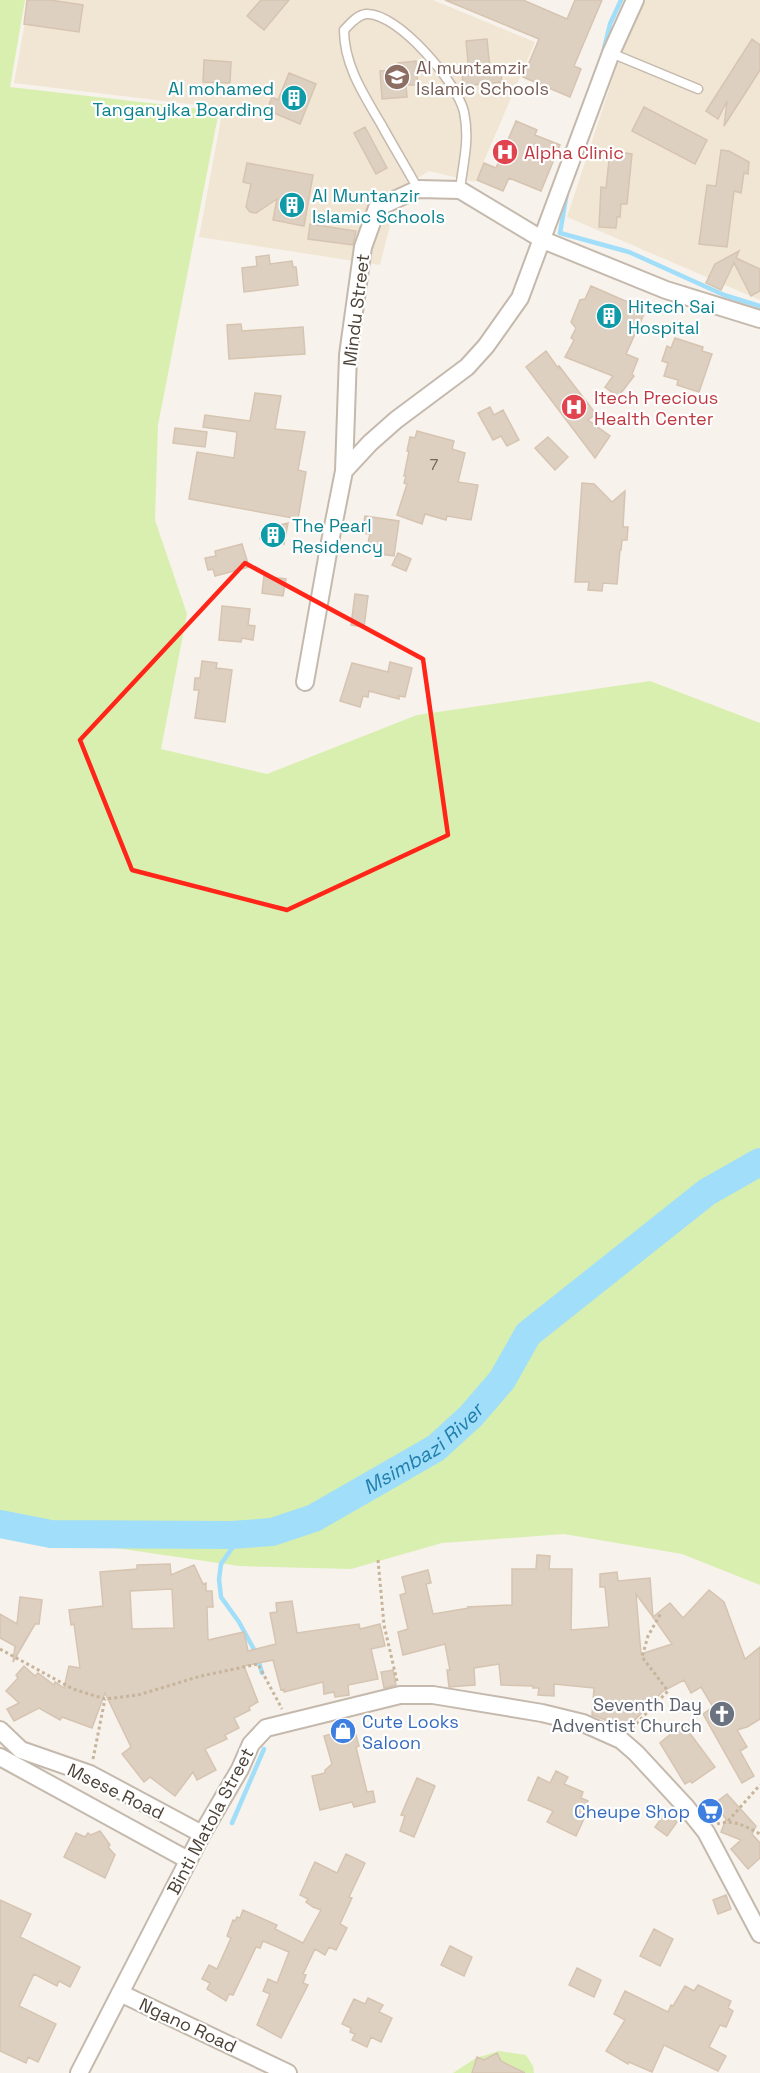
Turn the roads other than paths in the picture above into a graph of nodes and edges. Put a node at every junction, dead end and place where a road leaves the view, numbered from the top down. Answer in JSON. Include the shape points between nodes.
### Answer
{"nodes":[{"id":1,"x":635,"y":0,"type":"edge"},
{"id":2,"x":611,"y":53,"type":"junction"},
{"id":3,"x":698,"y":89,"type":"dead end"},
{"id":4,"x":418,"y":189,"type":"junction"},
{"id":5,"x":460,"y":190,"type":"junction"},
{"id":6,"x":543,"y":240,"type":"junction"},
{"id":7,"x":760,"y":319,"type":"edge"},
{"id":8,"x":344,"y":471,"type":"junction"},
{"id":9,"x":305,"y":682,"type":"dead end"},
{"id":10,"x":0,"y":1730,"type":"edge"},
{"id":11,"x":0,"y":1757,"type":"edge"},
{"id":12,"x":202,"y":1834,"type":"junction"},
{"id":13,"x":188,"y":1860,"type":"junction"},
{"id":14,"x":760,"y":1934,"type":"edge"},
{"id":15,"x":120,"y":1993,"type":"junction"},
{"id":16,"x":79,"y":2073,"type":"edge"},
{"id":17,"x":288,"y":2073,"type":"edge"}],
"edges":[{"from":1,"to":2,"type":"street"},
{"from":2,"to":3,"type":"lane"},
{"from":2,"to":6,"type":"street"},
{"from":4,"to":5,"type":"street","name":"Mindu Street"},
{"from":4,"to":5,"type":"lane","via":[[348,62],[344,30],[366,14],[384,19],[406,33],[428,55],[459,98],[468,143]]},
{"from":4,"to":8,"type":"street","name":"Mindu Street","via":[[377,208],[363,247],[348,355]]},
{"from":5,"to":6,"type":"street","name":"Mindu Street"},
{"from":6,"to":7,"type":"street","name":"Mindu Street","via":[[666,290]]},
{"from":6,"to":8,"type":"street","via":[[520,298],[486,346],[452,380],[387,427]]},
{"from":8,"to":9,"type":"street","name":"Mindu Street"},
{"from":10,"to":12,"type":"street","name":"Msese Road","via":[[21,1750],[90,1774]]},
{"from":11,"to":13,"type":"street"},
{"from":12,"to":13,"type":"street","name":"Binti Matola Street"},
{"from":12,"to":14,"type":"street","name":"Binti Matola Street","via":[[251,1744],[266,1728],[400,1695],[433,1695],[542,1713],[583,1723],[621,1740],[636,1753],[706,1832]]},
{"from":13,"to":15,"type":"street","name":"Binti Matola Street"},
{"from":15,"to":16,"type":"street","name":"Binti Matola Street"},
{"from":15,"to":17,"type":"street","name":"Ngano Road"}]}
